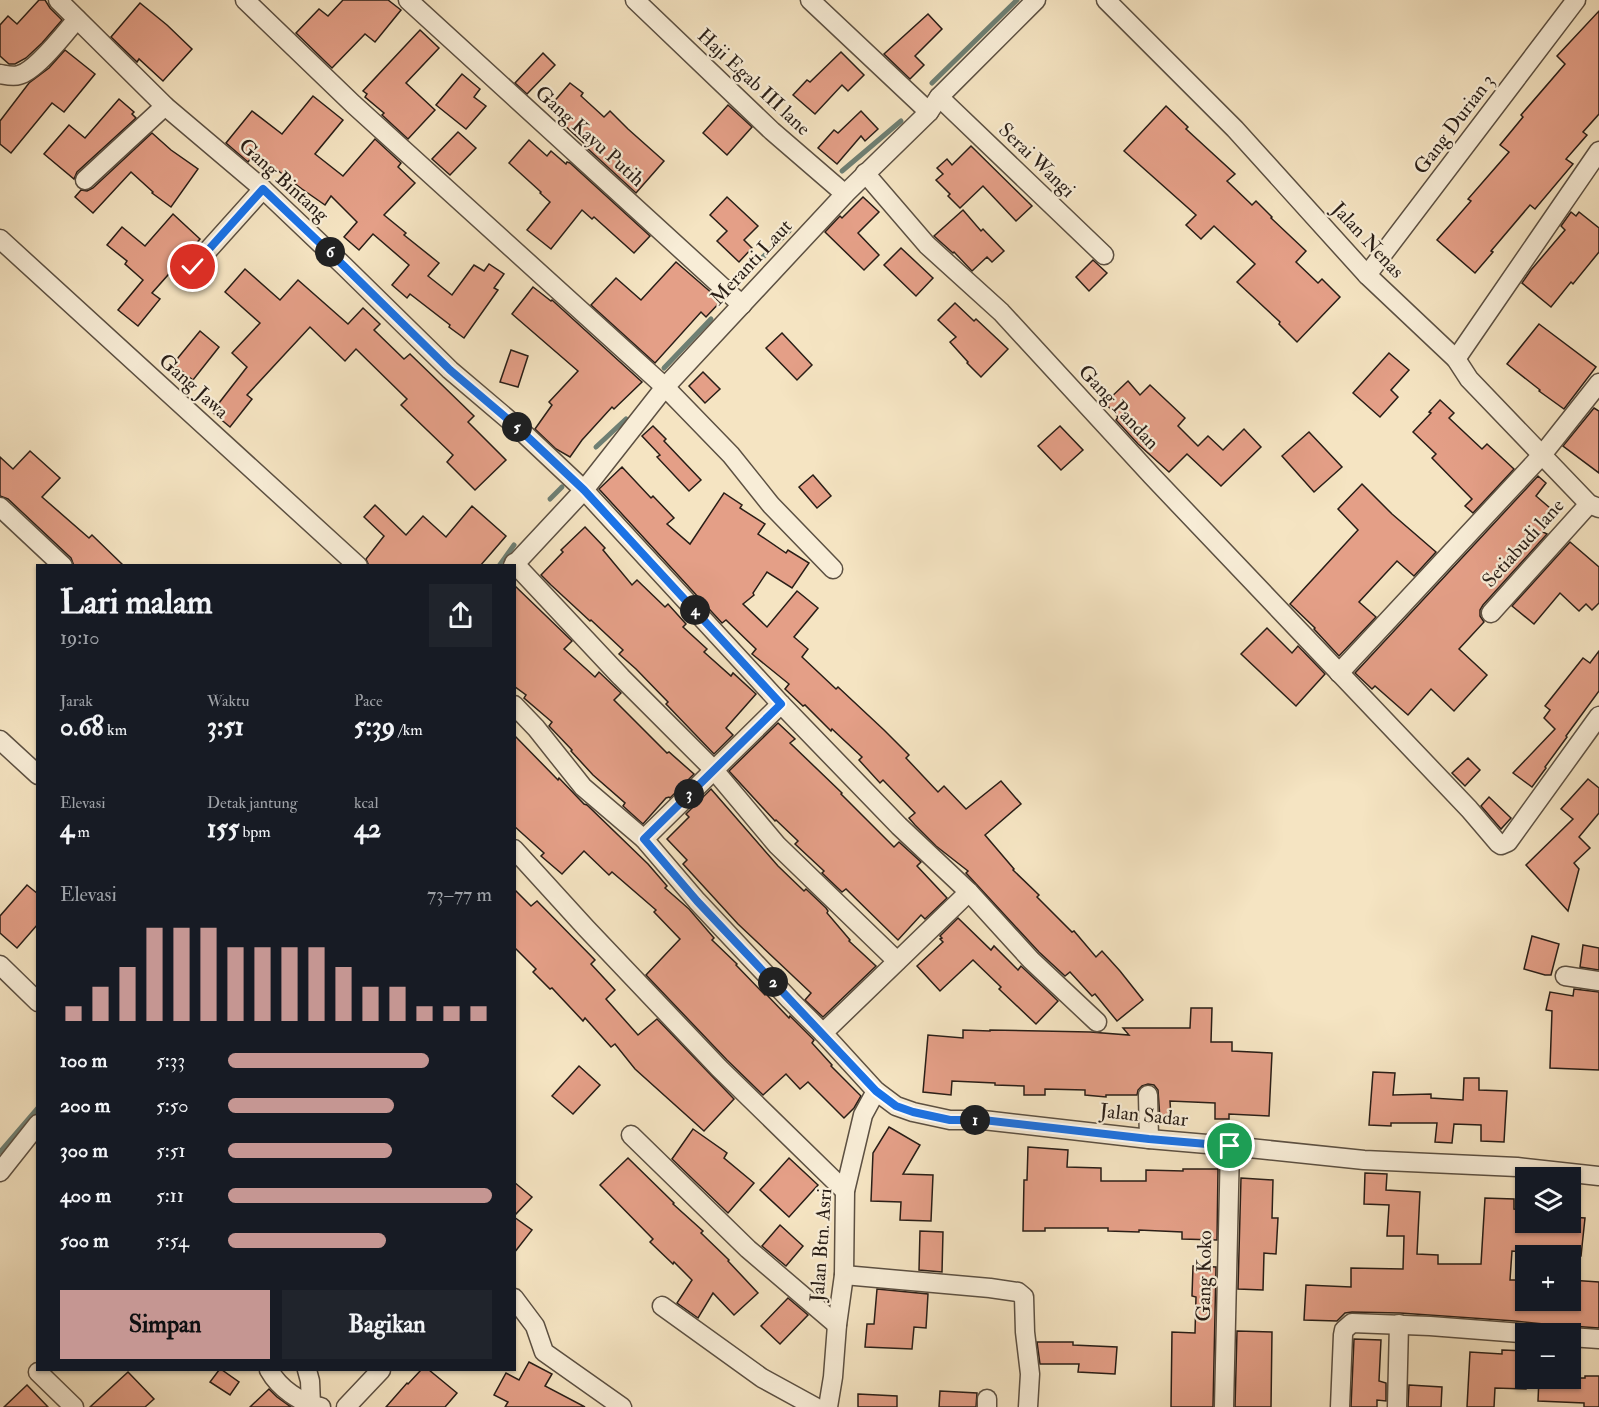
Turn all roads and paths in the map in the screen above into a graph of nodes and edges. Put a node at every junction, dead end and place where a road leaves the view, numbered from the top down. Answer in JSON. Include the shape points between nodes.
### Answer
{"nodes":[{"id":1,"x":58,"y":0,"type":"edge"},
{"id":2,"x":245,"y":0,"type":"edge"},
{"id":3,"x":408,"y":0,"type":"edge"},
{"id":4,"x":635,"y":0,"type":"edge"},
{"id":5,"x":810,"y":0,"type":"edge"},
{"id":6,"x":1036,"y":0,"type":"edge"},
{"id":7,"x":1106,"y":0,"type":"edge"},
{"id":8,"x":1576,"y":0,"type":"edge"},
{"id":9,"x":78,"y":19,"type":"junction"},
{"id":10,"x":0,"y":74,"type":"edge"},
{"id":11,"x":934,"y":105,"type":"junction"},
{"id":12,"x":165,"y":106,"type":"junction"},
{"id":13,"x":1599,"y":151,"type":"edge"},
{"id":14,"x":865,"y":173,"type":"junction"},
{"id":15,"x":85,"y":180,"type":"dead end"},
{"id":16,"x":263,"y":189,"type":"junction"},
{"id":17,"x":845,"y":194,"type":"junction"},
{"id":18,"x":0,"y":239,"type":"edge"},
{"id":19,"x":1104,"y":255,"type":"dead end"},
{"id":20,"x":193,"y":267,"type":"dead end"},
{"id":21,"x":1367,"y":275,"type":"junction"},
{"id":22,"x":742,"y":305,"type":"junction"},
{"id":23,"x":1456,"y":359,"type":"junction"},
{"id":24,"x":1599,"y":383,"type":"edge"},
{"id":25,"x":665,"y":387,"type":"junction"},
{"id":26,"x":1542,"y":455,"type":"junction"},
{"id":27,"x":584,"y":490,"type":"junction"},
{"id":28,"x":1594,"y":506,"type":"edge"},
{"id":29,"x":0,"y":507,"type":"edge"},
{"id":30,"x":61,"y":564,"type":"edge"},
{"id":31,"x":356,"y":564,"type":"edge"},
{"id":32,"x":515,"y":564,"type":"edge"},
{"id":33,"x":516,"y":567,"type":"edge"},
{"id":34,"x":833,"y":569,"type":"dead end"},
{"id":35,"x":1491,"y":613,"type":"dead end"},
{"id":36,"x":1339,"y":673,"type":"junction"},
{"id":37,"x":781,"y":704,"type":"junction"},
{"id":38,"x":516,"y":707,"type":"edge"},
{"id":39,"x":1599,"y":716,"type":"edge"},
{"id":40,"x":0,"y":740,"type":"edge"},
{"id":41,"x":714,"y":770,"type":"junction"},
{"id":42,"x":36,"y":773,"type":"edge"},
{"id":43,"x":644,"y":839,"type":"junction"},
{"id":44,"x":516,"y":851,"type":"edge"},
{"id":45,"x":969,"y":892,"type":"junction"},
{"id":46,"x":897,"y":961,"type":"junction"},
{"id":47,"x":0,"y":965,"type":"edge"},
{"id":48,"x":1565,"y":976,"type":"dead end"},
{"id":49,"x":1599,"y":981,"type":"edge"},
{"id":50,"x":36,"y":1000,"type":"edge"},
{"id":51,"x":1097,"y":1022,"type":"dead end"},
{"id":52,"x":823,"y":1033,"type":"junction"},
{"id":53,"x":876,"y":1091,"type":"junction"},
{"id":54,"x":1148,"y":1095,"type":"dead end"},
{"id":55,"x":36,"y":1127,"type":"edge"},
{"id":56,"x":631,"y":1135,"type":"dead end"},
{"id":57,"x":1149,"y":1139,"type":"junction"},
{"id":58,"x":1230,"y":1146,"type":"junction"},
{"id":59,"x":0,"y":1172,"type":"edge"},
{"id":60,"x":1599,"y":1176,"type":"edge"},
{"id":61,"x":845,"y":1191,"type":"junction"},
{"id":62,"x":844,"y":1275,"type":"junction"},
{"id":63,"x":516,"y":1301,"type":"edge"},
{"id":64,"x":662,"y":1306,"type":"dead end"},
{"id":65,"x":1399,"y":1324,"type":"junction"},
{"id":66,"x":837,"y":1325,"type":"junction"},
{"id":67,"x":1515,"y":1333,"type":"edge"},
{"id":68,"x":1581,"y":1338,"type":"edge"},
{"id":69,"x":1599,"y":1339,"type":"edge"},
{"id":70,"x":270,"y":1371,"type":"edge"},
{"id":71,"x":307,"y":1371,"type":"edge"},
{"id":72,"x":380,"y":1371,"type":"edge"},
{"id":73,"x":38,"y":1372,"type":"dead end"},
{"id":74,"x":316,"y":1406,"type":"edge"},
{"id":75,"x":74,"y":1407,"type":"edge"},
{"id":76,"x":346,"y":1407,"type":"edge"},
{"id":77,"x":622,"y":1407,"type":"edge"},
{"id":78,"x":815,"y":1407,"type":"edge"},
{"id":79,"x":828,"y":1407,"type":"edge"},
{"id":80,"x":1028,"y":1407,"type":"edge"},
{"id":81,"x":1224,"y":1407,"type":"edge"},
{"id":82,"x":1340,"y":1407,"type":"edge"},
{"id":83,"x":1397,"y":1407,"type":"edge"}],
"edges":[{"from":1,"to":9,"type":"street","name":"Gang Bintang"},
{"from":2,"to":25,"type":"street","via":[[353,104]]},
{"from":3,"to":22,"type":"street","name":"Gang Kayu Putih"},
{"from":4,"to":17,"type":"street","name":"Haji Egab III lane"},
{"from":5,"to":11,"type":"street","name":"Serai Wangi"},
{"from":6,"to":11,"type":"street","name":"Meranti Laut"},
{"from":7,"to":21,"type":"street","name":"Jalan Nenas","via":[[1235,129]]},
{"from":8,"to":21,"type":"street","name":"Gang Durian 3"},
{"from":9,"to":10,"type":"street","via":[[22,75]]},
{"from":9,"to":12,"type":"street","name":"Gang Bintang"},
{"from":11,"to":14,"type":"street","name":"Meranti Laut"},
{"from":11,"to":19,"type":"street","name":"Serai Wangi"},
{"from":12,"to":15,"type":"street"},
{"from":12,"to":16,"type":"street","name":"Gang Bintang"},
{"from":13,"to":23,"type":"street"},
{"from":14,"to":17,"type":"street","name":"Meranti Laut"},
{"from":14,"to":36,"type":"street","name":"Gang Pandan","via":[[927,244],[1001,312]]},
{"from":16,"to":20,"type":"street"},
{"from":16,"to":27,"type":"street","name":"Gang Bintang","via":[[450,370]]},
{"from":17,"to":22,"type":"street","name":"Meranti Laut"},
{"from":18,"to":31,"type":"street","name":"Gang Jawa"},
{"from":21,"to":23,"type":"street","name":"Jalan Nenas"},
{"from":22,"to":25,"type":"street","name":"Meranti Laut"},
{"from":23,"to":26,"type":"street","name":"Jalan Nenas","via":[[1469,379]]},
{"from":24,"to":26,"type":"street"},
{"from":25,"to":27,"type":"street","name":"Meranti Laut"},
{"from":25,"to":34,"type":"street","via":[[731,454],[771,505]]},
{"from":26,"to":28,"type":"street","name":"Jalan Nenas"},
{"from":26,"to":36,"type":"street"},
{"from":27,"to":32,"type":"street","name":"Meranti Laut"},
{"from":27,"to":37,"type":"street","name":"Gang Bintang"},
{"from":28,"to":35,"type":"street","name":"Setiabudi lane"},
{"from":29,"to":30,"type":"street"},
{"from":33,"to":41,"type":"street"},
{"from":36,"to":39,"type":"street","name":"Gang Pandan","via":[[1501,845],[1508,842]]},
{"from":37,"to":41,"type":"street"},
{"from":37,"to":45,"type":"street","name":"Gang Bintang"},
{"from":38,"to":43,"type":"street","name":"Jalan Sadar","via":[[583,787]]},
{"from":40,"to":42,"type":"street"},
{"from":41,"to":43,"type":"street"},
{"from":41,"to":46,"type":"street","via":[[777,845]]},
{"from":43,"to":52,"type":"street","name":"Jalan Sadar","via":[[697,901]]},
{"from":44,"to":61,"type":"street","via":[[719,1068]]},
{"from":45,"to":46,"type":"street"},
{"from":45,"to":51,"type":"street","name":"Gang Bintang","via":[[1031,960]]},
{"from":46,"to":52,"type":"street"},
{"from":47,"to":50,"type":"street"},
{"from":48,"to":49,"type":"street"},
{"from":52,"to":53,"type":"street","name":"Jalan Sadar"},
{"from":53,"to":57,"type":"street","name":"Jalan Sadar","via":[[896,1106],[950,1120],[983,1120]]},
{"from":53,"to":61,"type":"street","name":"Jalan Btn. Asri","via":[[863,1115]]},
{"from":54,"to":57,"type":"street"},
{"from":55,"to":59,"type":"street"},
{"from":56,"to":66,"type":"street","via":[[748,1249]]},
{"from":57,"to":58,"type":"street","name":"Jalan Sadar"},
{"from":58,"to":60,"type":"street","name":"Jalan Sadar","via":[[1364,1160],[1517,1167]]},
{"from":58,"to":81,"type":"street","name":"Gang Koko"},
{"from":61,"to":62,"type":"street","name":"Jalan Btn. Asri"},
{"from":62,"to":66,"type":"street","name":"Jalan Btn. Asri"},
{"from":62,"to":80,"type":"street","via":[[990,1288],[1024,1297],[1030,1374]]},
{"from":63,"to":77,"type":"street","via":[[535,1326],[544,1353]]},
{"from":64,"to":78,"type":"street","via":[[762,1378]]},
{"from":65,"to":67,"type":"street"},
{"from":65,"to":82,"type":"street","via":[[1357,1322],[1344,1330]]},
{"from":65,"to":83,"type":"street"},
{"from":66,"to":79,"type":"street","name":"Jalan Btn. Asri"},
{"from":68,"to":69,"type":"street"},
{"from":70,"to":74,"type":"street","via":[[287,1391]]},
{"from":71,"to":74,"type":"street"},
{"from":72,"to":76,"type":"street"},
{"from":73,"to":75,"type":"street"}]}
